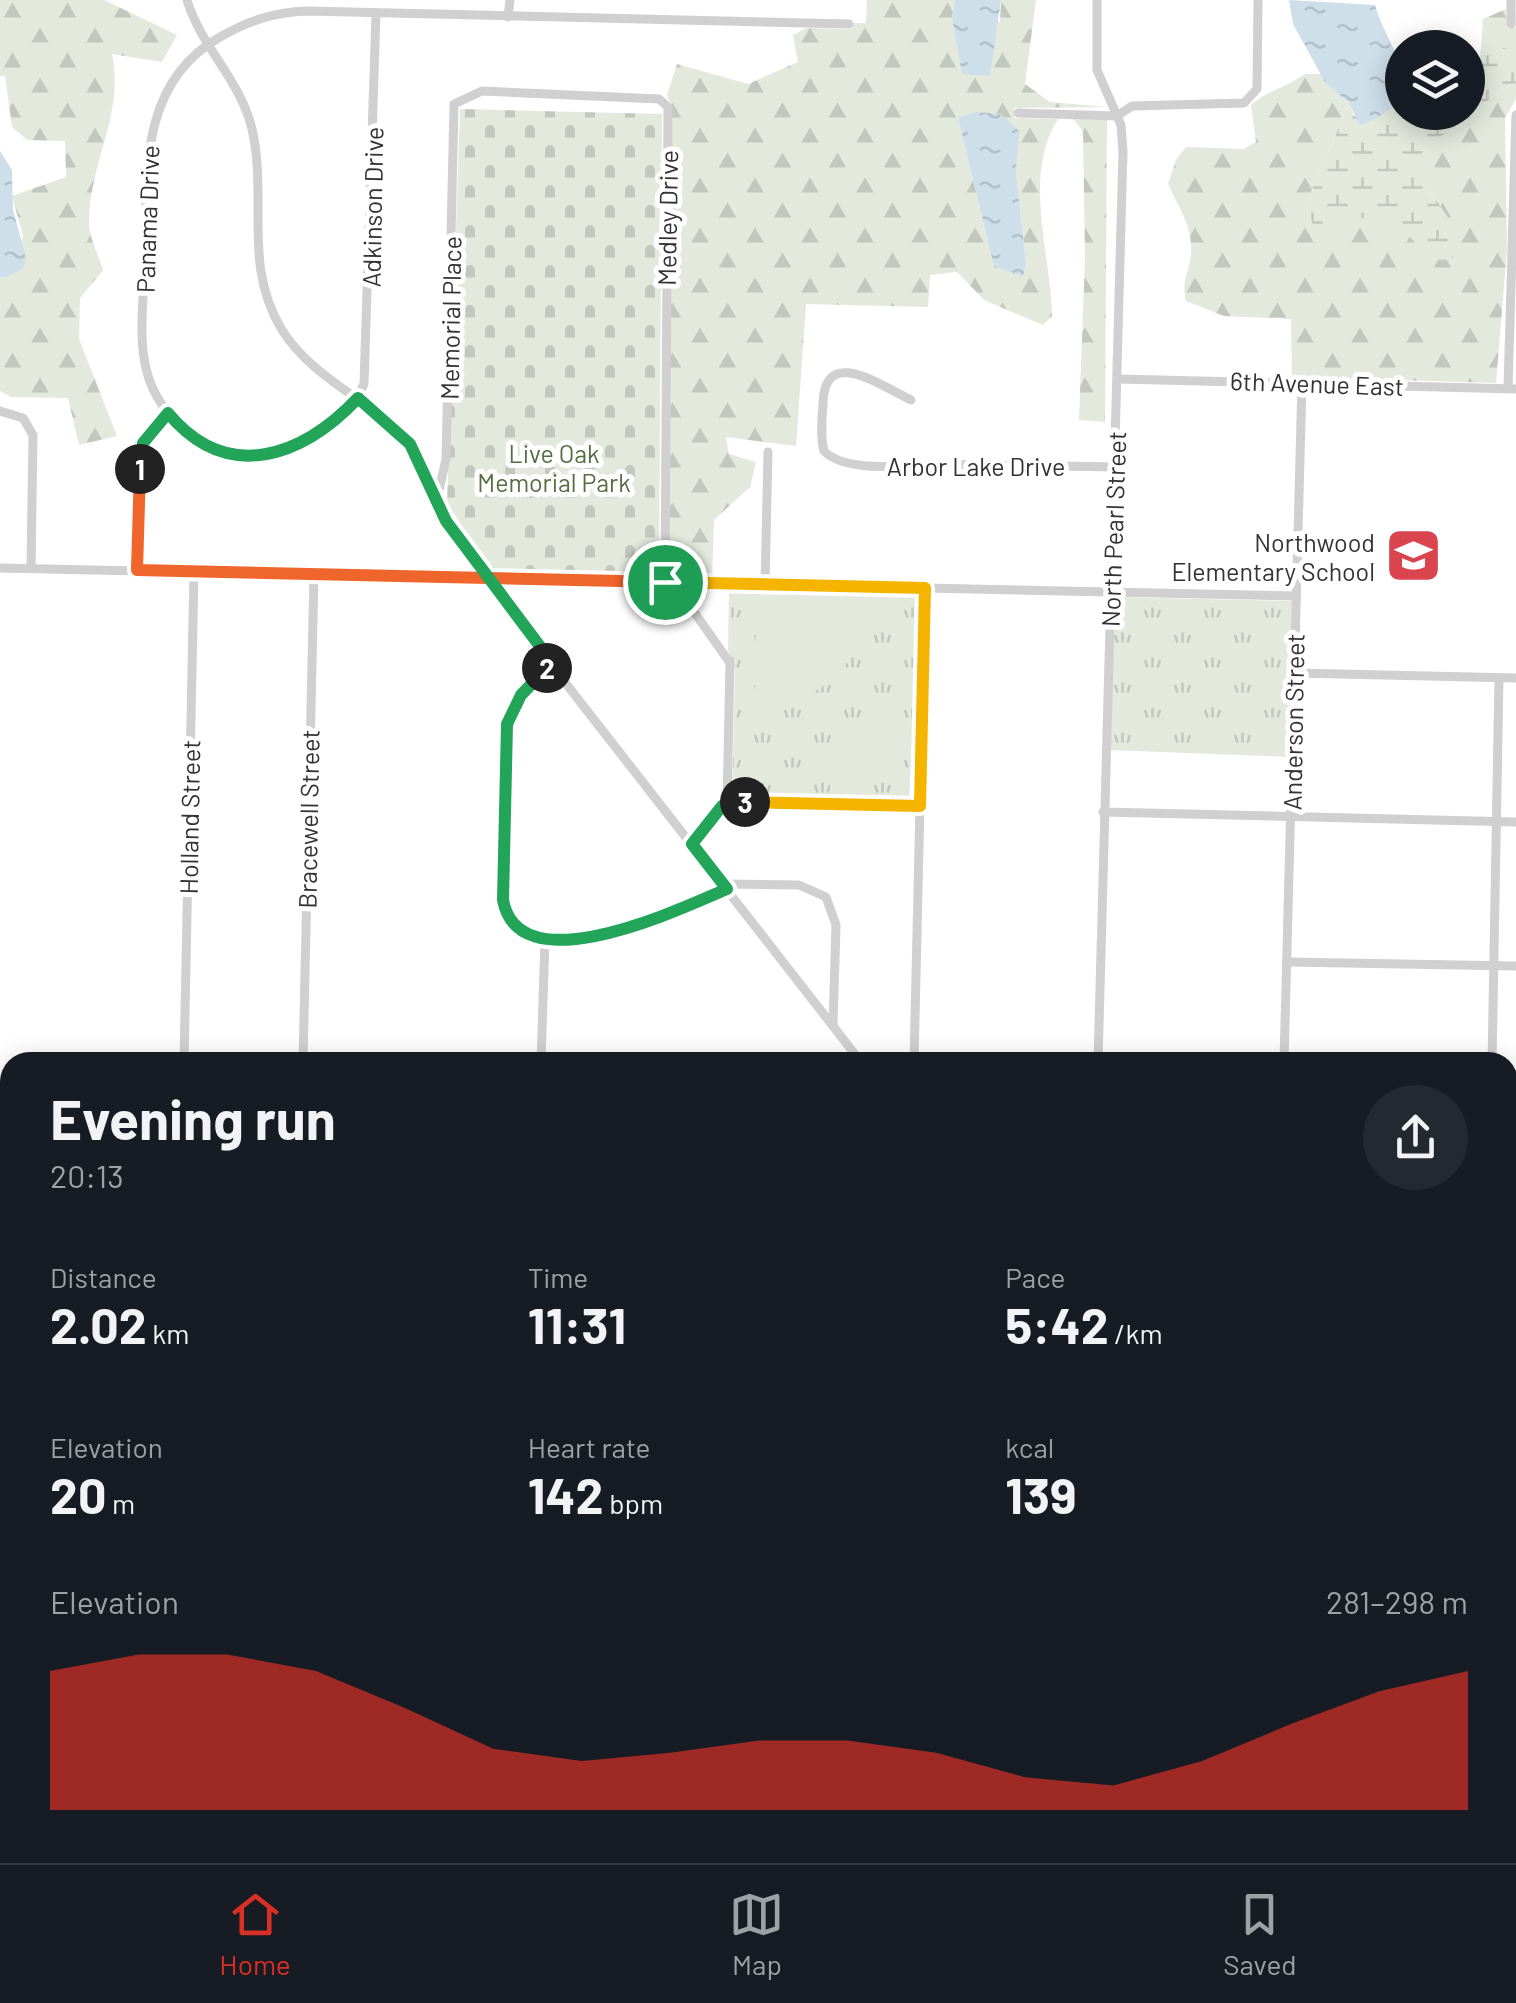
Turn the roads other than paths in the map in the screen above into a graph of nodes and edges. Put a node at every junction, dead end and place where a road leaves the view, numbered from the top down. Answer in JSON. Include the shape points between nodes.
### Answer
{"nodes":[{"id":1,"x":187,"y":0,"type":"edge"},
{"id":2,"x":510,"y":0,"type":"edge"},
{"id":3,"x":1096,"y":0,"type":"edge"},
{"id":4,"x":1258,"y":0,"type":"edge"},
{"id":5,"x":1510,"y":0,"type":"edge"},
{"id":6,"x":376,"y":13,"type":"junction"},
{"id":7,"x":508,"y":17,"type":"junction"},
{"id":8,"x":849,"y":24,"type":"dead end"},
{"id":9,"x":1511,"y":24,"type":"dead end"},
{"id":10,"x":206,"y":45,"type":"junction"},
{"id":11,"x":1018,"y":113,"type":"dead end"},
{"id":12,"x":1516,"y":115,"type":"edge"},
{"id":13,"x":1116,"y":116,"type":"junction"},
{"id":14,"x":454,"y":136,"type":"joint"},
{"id":15,"x":1514,"y":246,"type":"edge"},
{"id":16,"x":1118,"y":379,"type":"junction"},
{"id":17,"x":1302,"y":382,"type":"junction"},
{"id":18,"x":1512,"y":388,"type":"edge"},
{"id":19,"x":358,"y":398,"type":"junction"},
{"id":20,"x":911,"y":400,"type":"dead end"},
{"id":21,"x":0,"y":412,"type":"edge"},
{"id":22,"x":168,"y":413,"type":"junction"},
{"id":23,"x":768,"y":452,"type":"dead end"},
{"id":24,"x":1116,"y":467,"type":"junction"},
{"id":25,"x":437,"y":499,"type":"junction"},
{"id":26,"x":0,"y":568,"type":"edge"},
{"id":27,"x":31,"y":568,"type":"junction"},
{"id":28,"x":137,"y":570,"type":"junction"},
{"id":29,"x":194,"y":572,"type":"junction"},
{"id":30,"x":314,"y":575,"type":"junction"},
{"id":31,"x":488,"y":578,"type":"junction"},
{"id":32,"x":669,"y":582,"type":"junction"},
{"id":33,"x":765,"y":584,"type":"junction"},
{"id":34,"x":925,"y":588,"type":"junction"},
{"id":35,"x":1111,"y":592,"type":"junction"},
{"id":36,"x":1296,"y":596,"type":"junction"},
{"id":37,"x":551,"y":664,"type":"junction"},
{"id":38,"x":1295,"y":673,"type":"junction"},
{"id":39,"x":1500,"y":678,"type":"junction"},
{"id":40,"x":1516,"y":678,"type":"edge"},
{"id":41,"x":728,"y":804,"type":"junction"},
{"id":42,"x":920,"y":806,"type":"junction"},
{"id":43,"x":1104,"y":812,"type":"junction"},
{"id":44,"x":1291,"y":816,"type":"junction"},
{"id":45,"x":1498,"y":822,"type":"junction"},
{"id":46,"x":1516,"y":822,"type":"edge"},
{"id":47,"x":692,"y":844,"type":"junction"},
{"id":48,"x":725,"y":887,"type":"junction"},
{"id":49,"x":544,"y":940,"type":"junction"},
{"id":50,"x":1287,"y":962,"type":"junction"},
{"id":51,"x":1494,"y":965,"type":"junction"},
{"id":52,"x":1516,"y":966,"type":"edge"},
{"id":53,"x":834,"y":1029,"type":"junction"},
{"id":54,"x":184,"y":1052,"type":"edge"},
{"id":55,"x":303,"y":1052,"type":"edge"},
{"id":56,"x":540,"y":1052,"type":"edge"},
{"id":57,"x":853,"y":1052,"type":"edge"},
{"id":58,"x":914,"y":1052,"type":"edge"},
{"id":59,"x":1098,"y":1052,"type":"edge"},
{"id":60,"x":1284,"y":1052,"type":"edge"},
{"id":61,"x":1492,"y":1052,"type":"edge"}],
"edges":[{"from":1,"to":10,"type":"street"},
{"from":2,"to":7,"type":"street"},
{"from":3,"to":13,"type":"street","name":"North Pearl Street","via":[[1097,70]]},
{"from":4,"to":13,"type":"street","via":[[1252,98],[1132,106]]},
{"from":5,"to":9,"type":"street"},
{"from":6,"to":7,"type":"street","name":"Panama Drive"},
{"from":6,"to":10,"type":"street","name":"Panama Drive","via":[[276,14]]},
{"from":6,"to":19,"type":"street","name":"Adkinson Drive","via":[[369,342]]},
{"from":7,"to":8,"type":"street","name":"Panama Drive"},
{"from":10,"to":19,"type":"street","via":[[252,127],[256,249],[268,302],[303,356]]},
{"from":10,"to":22,"type":"street","name":"Panama Drive","via":[[164,95],[149,142],[144,354],[151,385]]},
{"from":11,"to":13,"type":"street"},
{"from":12,"to":15,"type":"street"},
{"from":13,"to":16,"type":"street","name":"North Pearl Street","via":[[1123,151]]},
{"from":14,"to":25,"type":"street","name":"Memorial Place","via":[[446,459]]},
{"from":14,"to":32,"type":"street","name":"Medley Drive","via":[[454,104],[482,92],[591,93],[667,104]]},
{"from":15,"to":18,"type":"street"},
{"from":16,"to":17,"type":"street","name":"6th Avenue East"},
{"from":16,"to":24,"type":"street","name":"North Pearl Street"},
{"from":17,"to":18,"type":"street","name":"6th Avenue East"},
{"from":17,"to":36,"type":"street","name":"Anderson Street"},
{"from":19,"to":22,"type":"street","name":"Panama Drive","via":[[314,439],[266,455],[210,446]]},
{"from":19,"to":25,"type":"street","via":[[410,444]]},
{"from":20,"to":24,"type":"street","name":"Arbor Lake Drive","via":[[858,375],[831,376],[823,390],[824,451],[836,459],[907,469]]},
{"from":21,"to":27,"type":"street","via":[[23,418],[34,435]]},
{"from":22,"to":28,"type":"street","via":[[141,450]]},
{"from":23,"to":33,"type":"street"},
{"from":24,"to":35,"type":"street","name":"North Pearl Street"},
{"from":25,"to":31,"type":"street"},
{"from":26,"to":27,"type":"street"},
{"from":27,"to":28,"type":"street"},
{"from":28,"to":29,"type":"street"},
{"from":29,"to":30,"type":"street"},
{"from":29,"to":54,"type":"street","name":"Holland Street"},
{"from":30,"to":31,"type":"street"},
{"from":30,"to":55,"type":"street","name":"Bracewell Street"},
{"from":31,"to":32,"type":"street"},
{"from":31,"to":37,"type":"street"},
{"from":32,"to":33,"type":"street"},
{"from":32,"to":41,"type":"street","via":[[730,663]]},
{"from":33,"to":34,"type":"street"},
{"from":34,"to":35,"type":"street"},
{"from":34,"to":42,"type":"street"},
{"from":35,"to":36,"type":"street"},
{"from":35,"to":43,"type":"street","name":"North Pearl Street"},
{"from":36,"to":38,"type":"street","name":"Anderson Street"},
{"from":37,"to":47,"type":"street"},
{"from":37,"to":49,"type":"street","via":[[511,710],[504,780],[505,912],[520,932]]},
{"from":38,"to":39,"type":"street"},
{"from":38,"to":44,"type":"street","name":"Anderson Street"},
{"from":39,"to":40,"type":"street"},
{"from":39,"to":45,"type":"street"},
{"from":41,"to":42,"type":"street"},
{"from":41,"to":47,"type":"street"},
{"from":42,"to":58,"type":"street"},
{"from":43,"to":44,"type":"street"},
{"from":43,"to":59,"type":"street","name":"North Pearl Street"},
{"from":44,"to":45,"type":"street"},
{"from":44,"to":50,"type":"street","name":"Anderson Street"},
{"from":45,"to":46,"type":"street"},
{"from":45,"to":51,"type":"street"},
{"from":47,"to":48,"type":"street"},
{"from":48,"to":49,"type":"street","via":[[627,928]]},
{"from":48,"to":53,"type":"street"},
{"from":48,"to":53,"type":"street","via":[[799,886],[826,897],[836,925]]},
{"from":49,"to":56,"type":"street"},
{"from":50,"to":51,"type":"street"},
{"from":50,"to":60,"type":"street","name":"Anderson Street"},
{"from":51,"to":52,"type":"street"},
{"from":51,"to":61,"type":"street"},
{"from":53,"to":57,"type":"street"}]}
